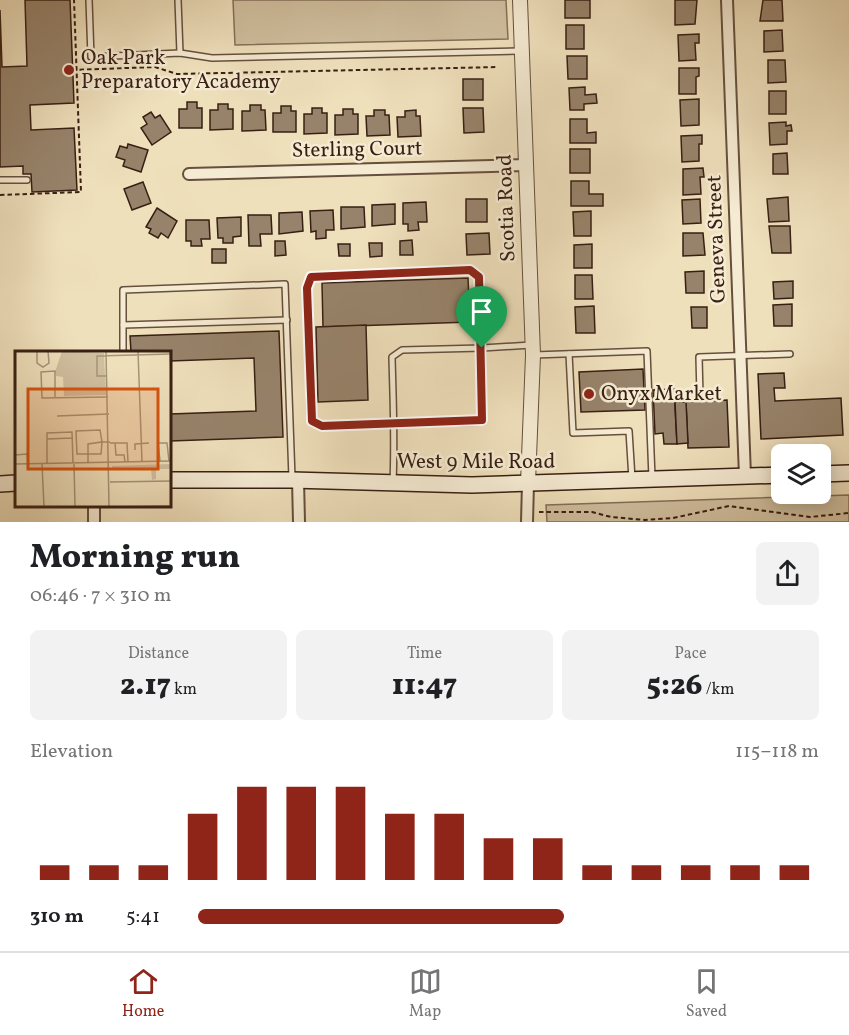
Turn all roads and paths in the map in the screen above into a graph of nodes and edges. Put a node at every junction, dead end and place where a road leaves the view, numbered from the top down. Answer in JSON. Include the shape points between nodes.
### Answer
{"nodes":[{"id":1,"x":74,"y":0,"type":"edge"},
{"id":2,"x":89,"y":0,"type":"edge"},
{"id":3,"x":178,"y":0,"type":"edge"},
{"id":4,"x":520,"y":0,"type":"edge"},
{"id":5,"x":728,"y":0,"type":"edge"},
{"id":6,"x":522,"y":51,"type":"junction"},
{"id":7,"x":180,"y":53,"type":"junction"},
{"id":8,"x":498,"y":67,"type":"dead end"},
{"id":9,"x":72,"y":70,"type":"dead end"},
{"id":10,"x":77,"y":70,"type":"junction"},
{"id":11,"x":526,"y":165,"type":"junction"},
{"id":12,"x":189,"y":174,"type":"dead end"},
{"id":13,"x":0,"y":180,"type":"edge"},
{"id":14,"x":27,"y":180,"type":"dead end"},
{"id":15,"x":0,"y":195,"type":"edge"},
{"id":16,"x":287,"y":320,"type":"junction"},
{"id":17,"x":123,"y":325,"type":"junction"},
{"id":18,"x":482,"y":348,"type":"junction"},
{"id":19,"x":533,"y":350,"type":"junction"},
{"id":20,"x":123,"y":351,"type":"edge"},
{"id":21,"x":569,"y":354,"type":"junction"},
{"id":22,"x":790,"y":354,"type":"dead end"},
{"id":23,"x":741,"y":356,"type":"junction"},
{"id":24,"x":700,"y":396,"type":"dead end"},
{"id":25,"x":394,"y":424,"type":"junction"},
{"id":26,"x":849,"y":473,"type":"edge"},
{"id":27,"x":831,"y":474,"type":"edge"},
{"id":28,"x":771,"y":475,"type":"edge"},
{"id":29,"x":745,"y":476,"type":"junction"},
{"id":30,"x":652,"y":479,"type":"junction"},
{"id":31,"x":171,"y":480,"type":"edge"},
{"id":32,"x":295,"y":480,"type":"junction"},
{"id":33,"x":632,"y":480,"type":"junction"},
{"id":34,"x":15,"y":483,"type":"edge"},
{"id":35,"x":393,"y":483,"type":"junction"},
{"id":36,"x":528,"y":483,"type":"junction"},
{"id":37,"x":0,"y":484,"type":"edge"},
{"id":38,"x":540,"y":512,"type":"dead end"},
{"id":39,"x":849,"y":513,"type":"edge"},
{"id":40,"x":820,"y":516,"type":"junction"},
{"id":41,"x":299,"y":522,"type":"edge"},
{"id":42,"x":527,"y":522,"type":"edge"},
{"id":43,"x":820,"y":522,"type":"edge"}],
"edges":[{"from":1,"to":10,"type":"path"},
{"from":2,"to":7,"type":"lane","via":[[91,57]]},
{"from":3,"to":7,"type":"lane"},
{"from":4,"to":6,"type":"street","name":"Scotia Road"},
{"from":5,"to":23,"type":"street","name":"Geneva Street"},
{"from":6,"to":7,"type":"lane","via":[[212,58]]},
{"from":6,"to":11,"type":"street","name":"Scotia Road"},
{"from":8,"to":10,"type":"path","via":[[177,74],[155,67]]},
{"from":9,"to":10,"type":"path"},
{"from":10,"to":15,"type":"path","via":[[81,192]]},
{"from":11,"to":12,"type":"street","name":"Sterling Court"},
{"from":11,"to":19,"type":"street","name":"Scotia Road"},
{"from":13,"to":14,"type":"lane"},
{"from":16,"to":17,"type":"lane"},
{"from":16,"to":17,"type":"lane","via":[[285,284],[126,289]]},
{"from":16,"to":32,"type":"lane"},
{"from":17,"to":20,"type":"lane"},
{"from":18,"to":19,"type":"lane"},
{"from":18,"to":25,"type":"lane","via":[[402,350],[392,357]]},
{"from":18,"to":25,"type":"lane","via":[[480,422]]},
{"from":18,"to":25,"type":"lane","via":[[479,277],[475,272],[311,277],[307,288],[312,421],[322,426]]},
{"from":19,"to":21,"type":"lane"},
{"from":19,"to":36,"type":"street","name":"Scotia Road"},
{"from":21,"to":30,"type":"lane","via":[[647,351]]},
{"from":21,"to":33,"type":"lane","via":[[573,433],[629,431]]},
{"from":22,"to":23,"type":"lane"},
{"from":23,"to":24,"type":"lane","via":[[699,357]]},
{"from":23,"to":29,"type":"street","name":"Geneva Street"},
{"from":25,"to":35,"type":"lane"},
{"from":26,"to":27,"type":"main road"},
{"from":28,"to":29,"type":"main road","name":"West 9 Mile Road"},
{"from":29,"to":30,"type":"main road","name":"West 9 Mile Road"},
{"from":30,"to":33,"type":"main road","name":"West 9 Mile Road"},
{"from":31,"to":32,"type":"main road","name":"West 9 Mile Road"},
{"from":32,"to":35,"type":"main road","name":"West 9 Mile Road"},
{"from":32,"to":41,"type":"street"},
{"from":33,"to":36,"type":"main road","name":"West 9 Mile Road"},
{"from":34,"to":37,"type":"main road"},
{"from":35,"to":36,"type":"main road","name":"West 9 Mile Road"},
{"from":36,"to":42,"type":"street","name":"Scotia Road"},
{"from":38,"to":40,"type":"path","via":[[592,512],[645,520],[729,506]]},
{"from":39,"to":40,"type":"path"},
{"from":40,"to":43,"type":"path"}]}
